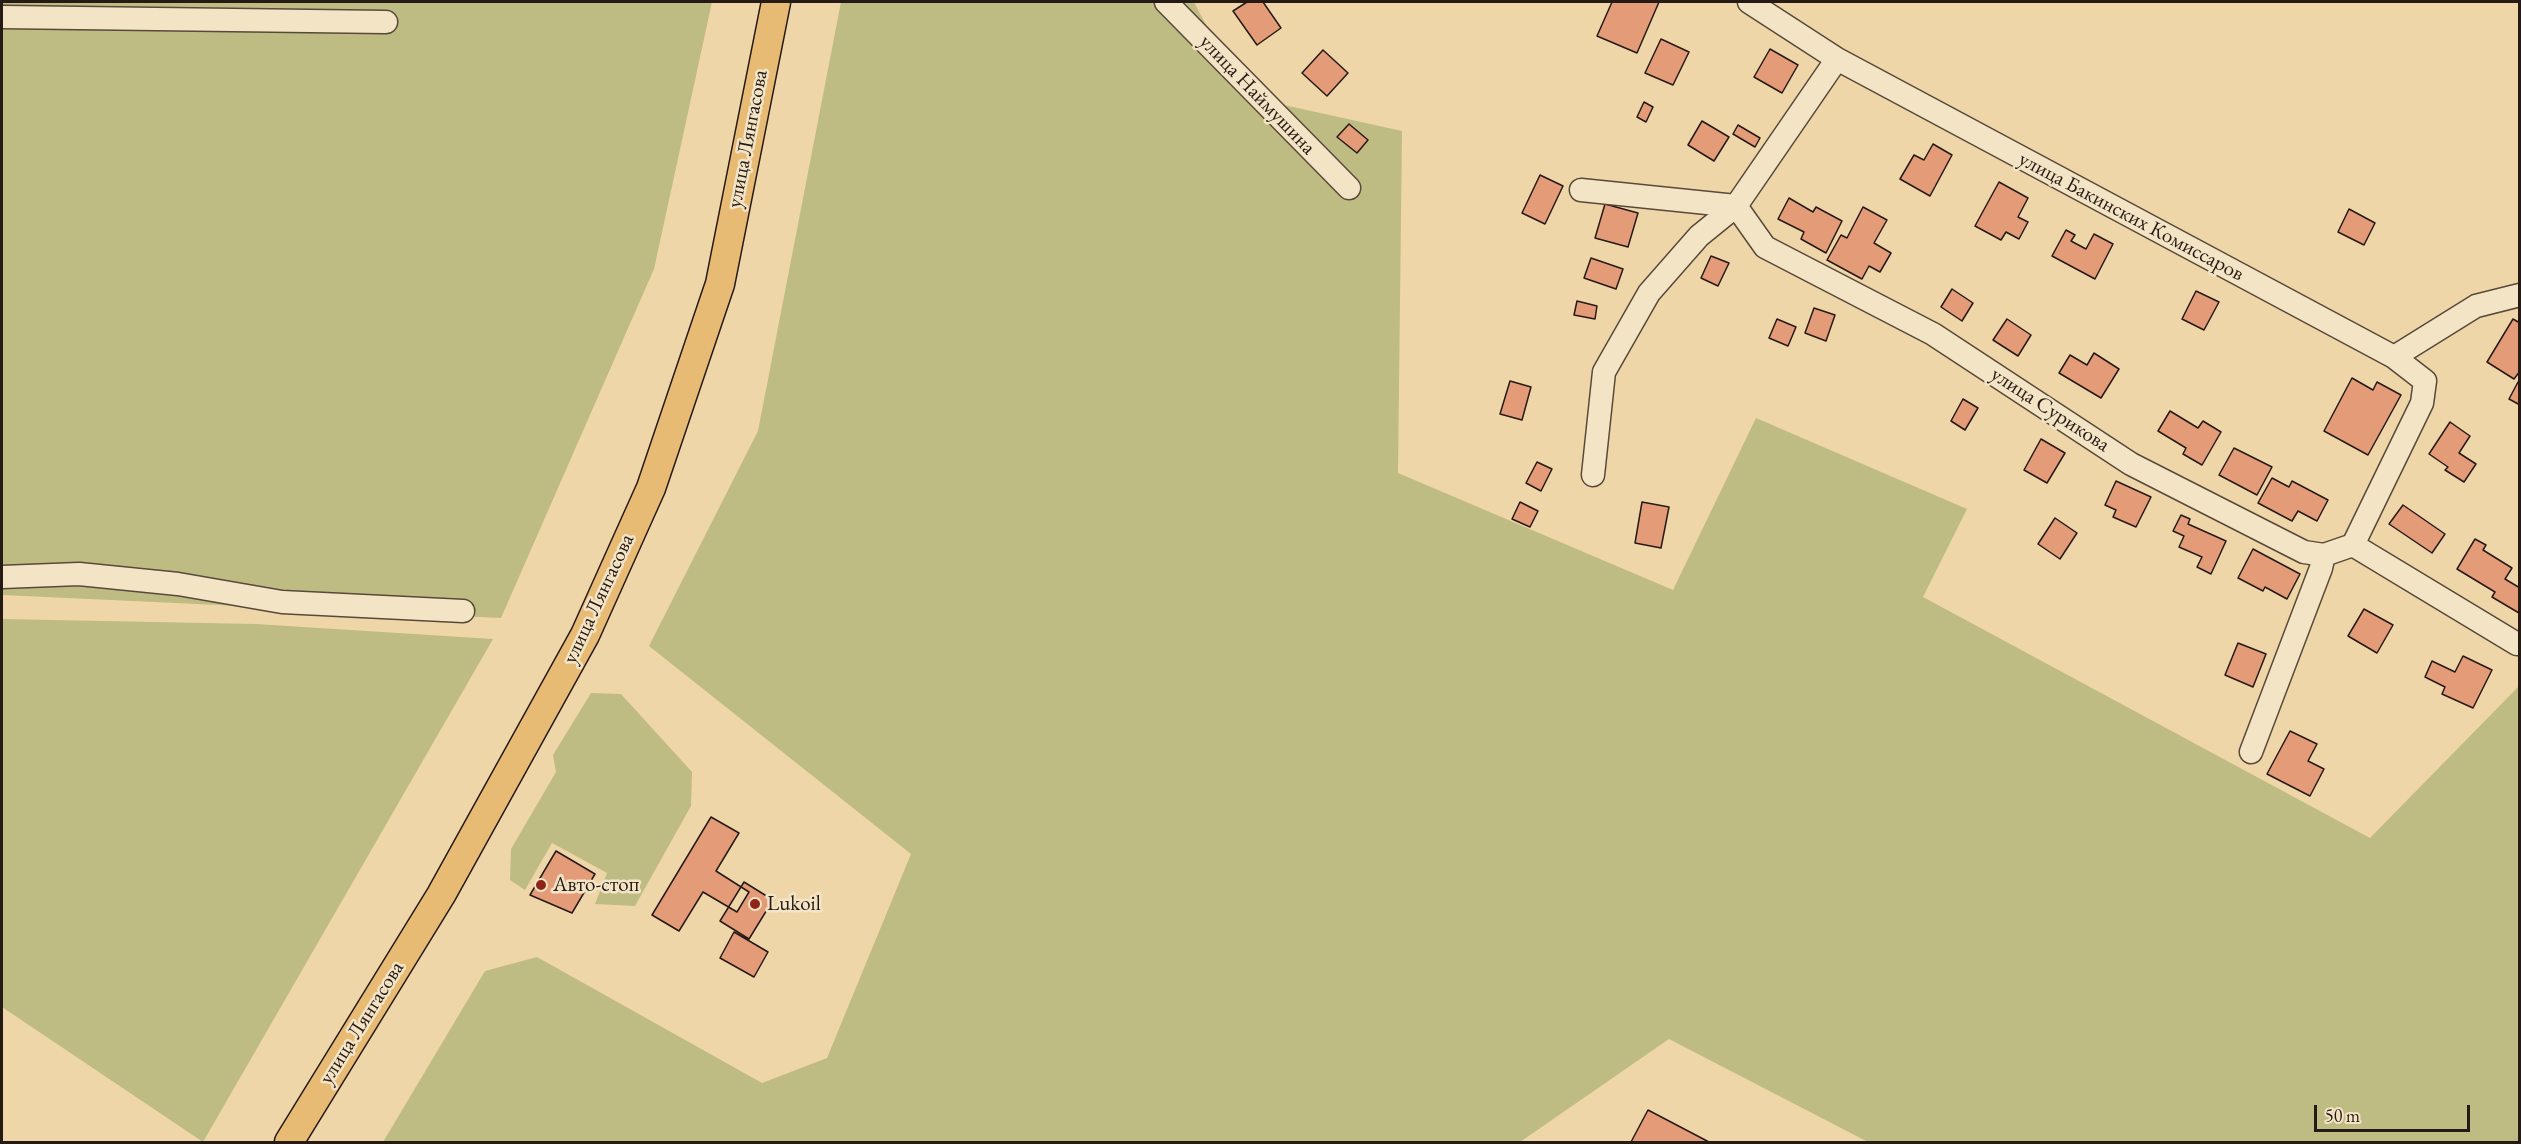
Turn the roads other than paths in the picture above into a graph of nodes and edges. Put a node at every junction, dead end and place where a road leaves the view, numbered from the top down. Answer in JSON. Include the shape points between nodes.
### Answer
{"nodes":[{"id":1,"x":776,"y":2,"type":"edge"},
{"id":2,"x":1166,"y":2,"type":"edge"},
{"id":3,"x":1749,"y":2,"type":"edge"},
{"id":4,"x":2,"y":17,"type":"edge"},
{"id":5,"x":386,"y":22,"type":"dead end"},
{"id":6,"x":1837,"y":59,"type":"junction"},
{"id":7,"x":1349,"y":188,"type":"dead end"},
{"id":8,"x":1581,"y":190,"type":"dead end"},
{"id":9,"x":1736,"y":206,"type":"junction"},
{"id":10,"x":2520,"y":296,"type":"edge"},
{"id":11,"x":2394,"y":357,"type":"junction"},
{"id":12,"x":1593,"y":475,"type":"dead end"},
{"id":13,"x":2353,"y":544,"type":"junction"},
{"id":14,"x":2324,"y":555,"type":"junction"},
{"id":15,"x":2,"y":578,"type":"edge"},
{"id":16,"x":463,"y":610,"type":"dead end"},
{"id":17,"x":2517,"y":644,"type":"dead end"},
{"id":18,"x":2251,"y":752,"type":"dead end"},
{"id":19,"x":289,"y":1143,"type":"edge"}],
"edges":[{"from":1,"to":19,"type":"main road","name":"улица Лянгасова","via":[[720,284],[651,488],[585,635],[441,895]]},
{"from":2,"to":7,"type":"street","name":"улица Наймушина"},
{"from":3,"to":6,"type":"street","name":"улица Бакинских Комиссаров"},
{"from":4,"to":5,"type":"street"},
{"from":6,"to":9,"type":"street"},
{"from":6,"to":11,"type":"street","name":"улица Бакинских Комиссаров"},
{"from":8,"to":9,"type":"street"},
{"from":9,"to":12,"type":"street","via":[[1699,236],[1649,293],[1605,372]]},
{"from":9,"to":14,"type":"street","name":"улица Сурикова","via":[[1765,247],[1933,334],[2131,464],[2304,552]]},
{"from":10,"to":11,"type":"street","via":[[2476,306]]},
{"from":11,"to":13,"type":"street","name":"улица Бакинских Комиссаров","via":[[2425,381],[2422,403]]},
{"from":13,"to":14,"type":"street"},
{"from":13,"to":17,"type":"street"},
{"from":14,"to":18,"type":"street"},
{"from":15,"to":16,"type":"street","via":[[79,574],[178,584],[282,602]]}]}
